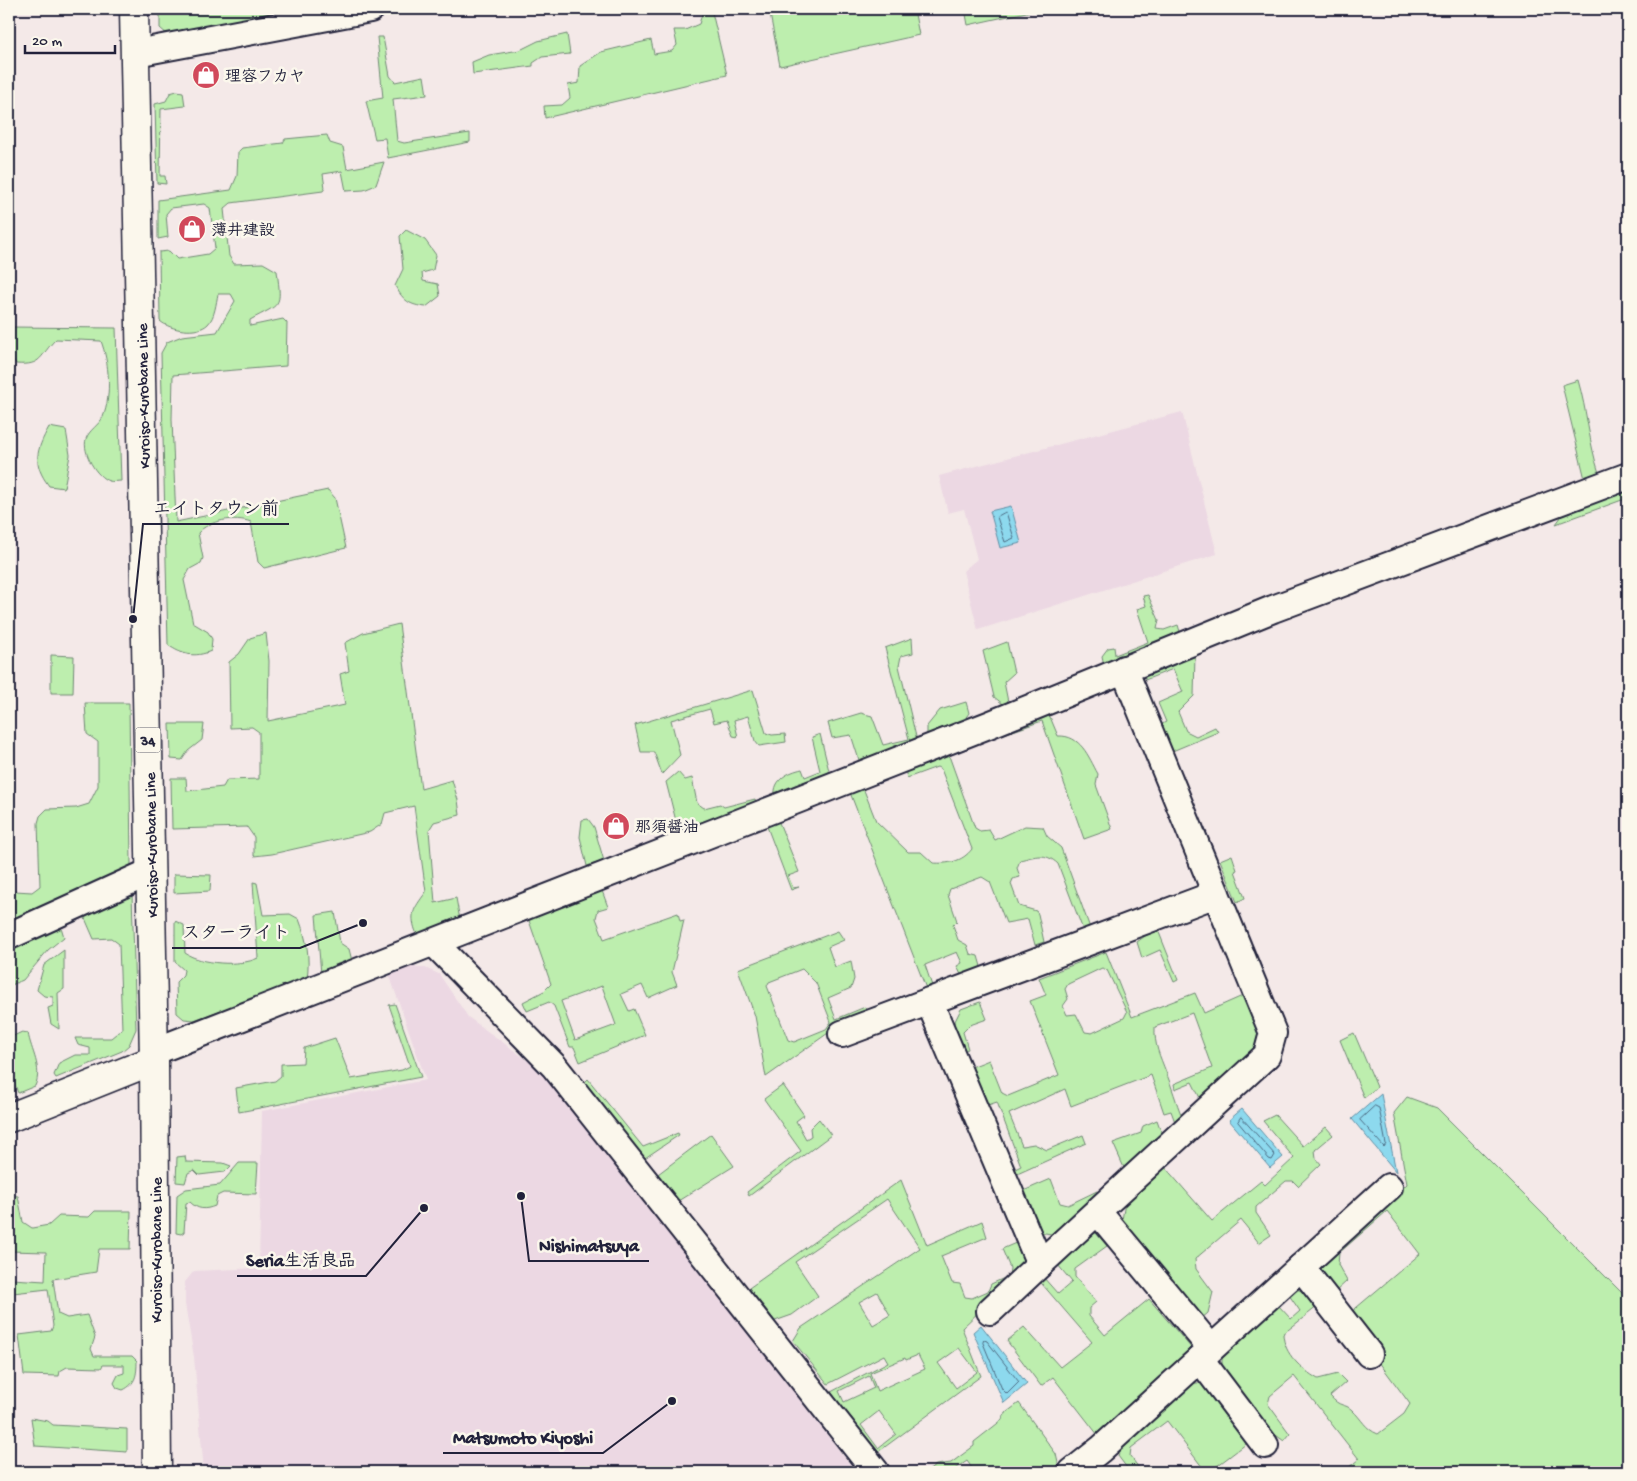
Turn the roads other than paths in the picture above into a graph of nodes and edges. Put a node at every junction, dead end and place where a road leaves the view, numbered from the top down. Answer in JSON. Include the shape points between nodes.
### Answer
{"nodes":[{"id":1,"x":134,"y":9,"type":"edge"},
{"id":2,"x":370,"y":9,"type":"edge"},
{"id":3,"x":136,"y":54,"type":"junction"},
{"id":4,"x":1628,"y":476,"type":"edge"},
{"id":5,"x":1124,"y":669,"type":"junction"},
{"id":6,"x":150,"y":872,"type":"junction"},
{"id":7,"x":1216,"y":894,"type":"junction"},
{"id":8,"x":9,"y":936,"type":"edge"},
{"id":9,"x":434,"y":943,"type":"junction"},
{"id":10,"x":929,"y":1001,"type":"junction"},
{"id":11,"x":842,"y":1034,"type":"dead end"},
{"id":12,"x":154,"y":1056,"type":"junction"},
{"id":13,"x":9,"y":1118,"type":"edge"},
{"id":14,"x":1389,"y":1187,"type":"dead end"},
{"id":15,"x":1098,"y":1212,"type":"junction"},
{"id":16,"x":1040,"y":1264,"type":"junction"},
{"id":17,"x":1301,"y":1267,"type":"junction"},
{"id":18,"x":990,"y":1311,"type":"dead end"},
{"id":19,"x":1205,"y":1354,"type":"junction"},
{"id":20,"x":1369,"y":1354,"type":"dead end"},
{"id":21,"x":1265,"y":1445,"type":"dead end"},
{"id":22,"x":157,"y":1472,"type":"edge"},
{"id":23,"x":876,"y":1472,"type":"edge"},
{"id":24,"x":1072,"y":1472,"type":"edge"}],
"edges":[{"from":1,"to":3,"type":"main road","name":"Kuroiso-Kurobane Line","number":"34"},
{"from":2,"to":3,"type":"street"},
{"from":3,"to":6,"type":"main road","name":"Kuroiso-Kurobane Line","number":"34"},
{"from":4,"to":5,"type":"street","via":[[1273,609]]},
{"from":5,"to":7,"type":"street"},
{"from":5,"to":9,"type":"street"},
{"from":6,"to":8,"type":"street"},
{"from":6,"to":12,"type":"main road","name":"Kuroiso-Kurobane Line","number":"34"},
{"from":7,"to":10,"type":"street"},
{"from":7,"to":15,"type":"street","via":[[1273,1033],[1267,1056]]},
{"from":9,"to":12,"type":"street"},
{"from":9,"to":23,"type":"street","via":[[554,1066]]},
{"from":10,"to":11,"type":"street"},
{"from":10,"to":16,"type":"street"},
{"from":12,"to":13,"type":"main road"},
{"from":12,"to":22,"type":"main road","name":"Kuroiso-Kurobane Line","number":"34"},
{"from":14,"to":17,"type":"street"},
{"from":15,"to":16,"type":"street"},
{"from":15,"to":19,"type":"street"},
{"from":16,"to":18,"type":"street"},
{"from":17,"to":19,"type":"street"},
{"from":17,"to":20,"type":"street"},
{"from":19,"to":21,"type":"street"},
{"from":19,"to":24,"type":"street"}]}
